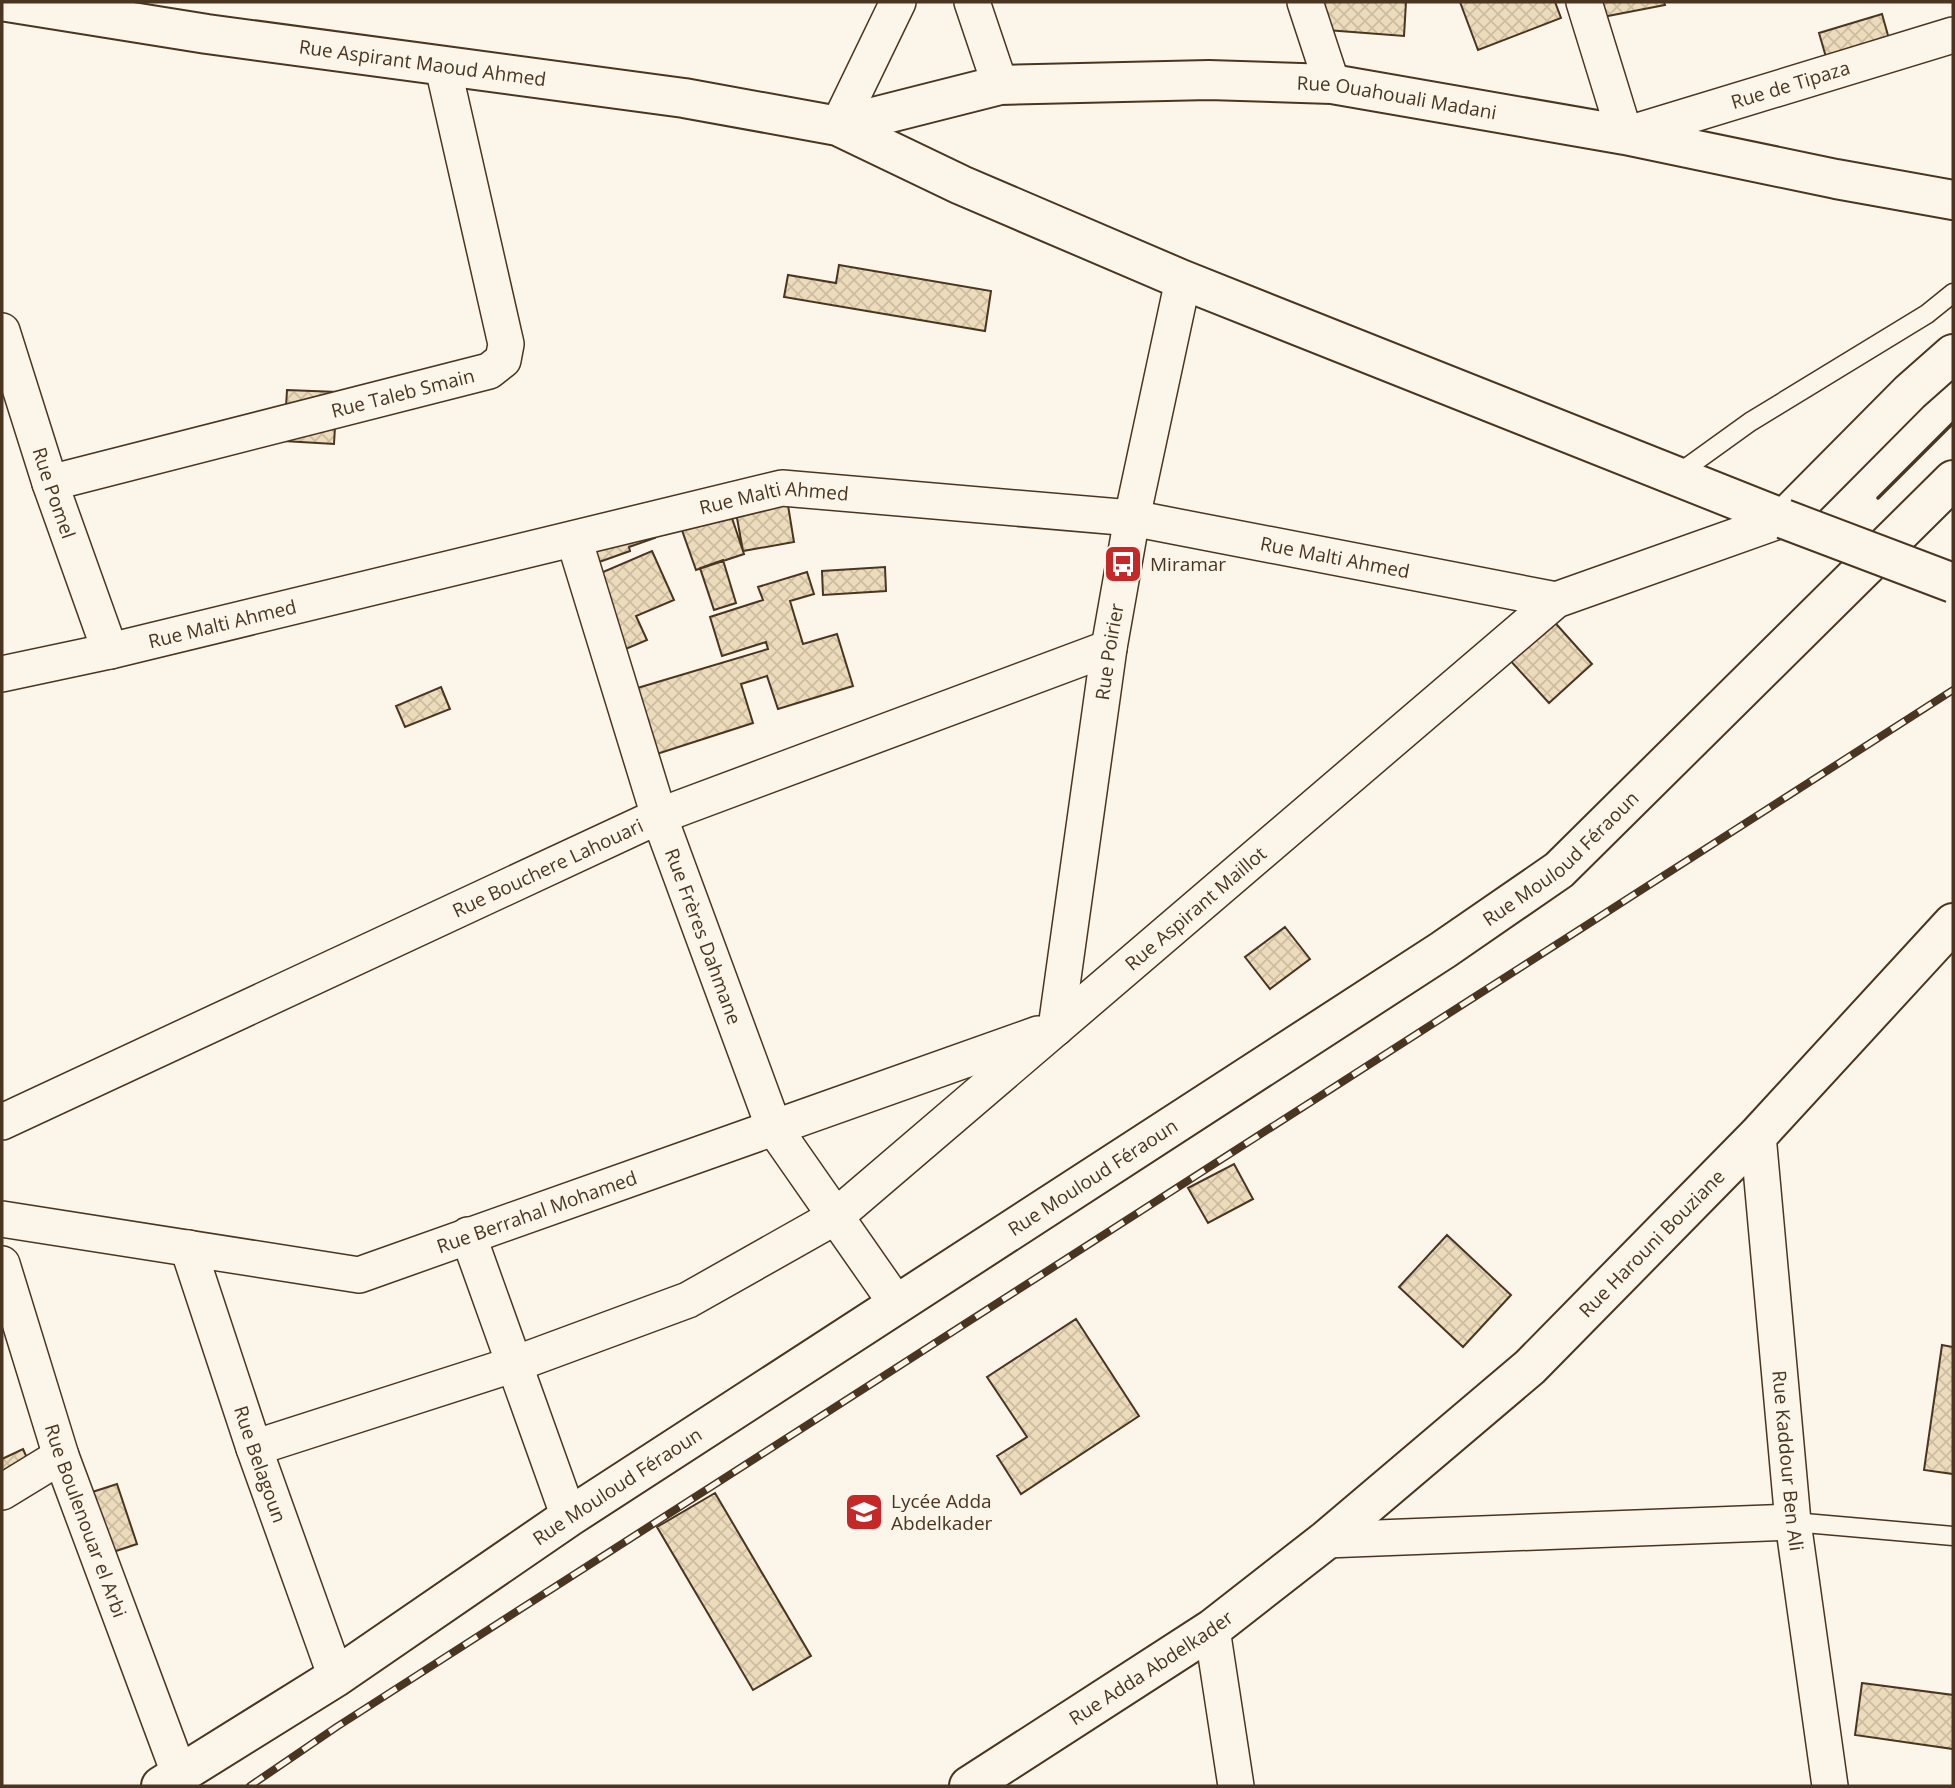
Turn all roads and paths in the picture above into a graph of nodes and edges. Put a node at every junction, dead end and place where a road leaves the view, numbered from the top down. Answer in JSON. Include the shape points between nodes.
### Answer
{"nodes":[{"id":1,"x":7,"y":2,"type":"edge"},
{"id":2,"x":898,"y":2,"type":"edge"},
{"id":3,"x":972,"y":2,"type":"edge"},
{"id":4,"x":1305,"y":2,"type":"edge"},
{"id":5,"x":1584,"y":2,"type":"edge"},
{"id":6,"x":202,"y":18,"type":"edge"},
{"id":7,"x":1953,"y":35,"type":"edge"},
{"id":8,"x":443,"y":67,"type":"junction"},
{"id":9,"x":1332,"y":84,"type":"junction"},
{"id":10,"x":1000,"y":85,"type":"junction"},
{"id":11,"x":838,"y":126,"type":"junction"},
{"id":12,"x":1625,"y":135,"type":"junction"},
{"id":13,"x":1953,"y":200,"type":"edge"},
{"id":14,"x":1183,"y":280,"type":"junction"},
{"id":15,"x":1953,"y":293,"type":"edge"},
{"id":16,"x":2,"y":331,"type":"edge"},
{"id":17,"x":1953,"y":354,"type":"edge"},
{"id":18,"x":1675,"y":476,"type":"junction"},
{"id":19,"x":1953,"y":480,"type":"edge"},
{"id":20,"x":50,"y":483,"type":"junction"},
{"id":21,"x":1132,"y":518,"type":"junction"},
{"id":22,"x":1784,"y":519,"type":"junction"},
{"id":23,"x":574,"y":539,"type":"junction"},
{"id":24,"x":1953,"y":583,"type":"edge"},
{"id":25,"x":1556,"y":600,"type":"junction"},
{"id":26,"x":1109,"y":648,"type":"junction"},
{"id":27,"x":110,"y":651,"type":"junction"},
{"id":28,"x":2,"y":674,"type":"edge"},
{"id":29,"x":659,"y":817,"type":"junction"},
{"id":30,"x":1953,"y":923,"type":"edge"},
{"id":31,"x":1056,"y":1028,"type":"junction"},
{"id":32,"x":2,"y":1122,"type":"edge"},
{"id":33,"x":774,"y":1128,"type":"junction"},
{"id":34,"x":1758,"y":1135,"type":"junction"},
{"id":35,"x":835,"y":1217,"type":"junction"},
{"id":36,"x":2,"y":1219,"type":"edge"},
{"id":37,"x":468,"y":1236,"type":"junction"},
{"id":38,"x":188,"y":1248,"type":"junction"},
{"id":39,"x":2,"y":1264,"type":"edge"},
{"id":40,"x":896,"y":1303,"type":"junction"},
{"id":41,"x":515,"y":1364,"type":"junction"},
{"id":42,"x":254,"y":1448,"type":"junction"},
{"id":43,"x":61,"y":1456,"type":"junction"},
{"id":44,"x":2,"y":1492,"type":"edge"},
{"id":45,"x":569,"y":1517,"type":"junction"},
{"id":46,"x":1793,"y":1522,"type":"junction"},
{"id":47,"x":1953,"y":1536,"type":"edge"},
{"id":48,"x":1326,"y":1540,"type":"junction"},
{"id":49,"x":1212,"y":1629,"type":"junction"},
{"id":50,"x":336,"y":1677,"type":"junction"},
{"id":51,"x":170,"y":1780,"type":"edge"},
{"id":52,"x":969,"y":1786,"type":"edge"},
{"id":53,"x":1236,"y":1786,"type":"edge"},
{"id":54,"x":1830,"y":1786,"type":"edge"}],
"edges":[{"from":1,"to":6,"type":"street","name":"Rue Aspirant Maoud Ahmed"},
{"from":2,"to":11,"type":"street"},
{"from":3,"to":10,"type":"street"},
{"from":4,"to":9,"type":"street"},
{"from":5,"to":12,"type":"street"},
{"from":6,"to":8,"type":"street","name":"Rue Aspirant Maoud Ahmed"},
{"from":7,"to":12,"type":"street","name":"Rue de Tipaza"},
{"from":8,"to":11,"type":"street","name":"Rue Aspirant Maoud Ahmed","via":[[684,98]]},
{"from":8,"to":20,"type":"street","name":"Rue Taleb Smain","via":[[506,344],[503,360],[489,371]]},
{"from":9,"to":10,"type":"street","name":"Rue Ouahouali Madani","via":[[1209,80]]},
{"from":9,"to":12,"type":"street","name":"Rue Ouahouali Madani"},
{"from":10,"to":11,"type":"street","name":"Rue Ouahouali Madani"},
{"from":11,"to":14,"type":"street","via":[[961,185]]},
{"from":12,"to":13,"type":"street","name":"Rue Ouahouali Madani"},
{"from":14,"to":18,"type":"street"},
{"from":14,"to":21,"type":"street","name":"Rue Poirier"},
{"from":15,"to":18,"type":"lane","via":[[1927,314],[1750,422]]},
{"from":16,"to":20,"type":"street","name":"Rue Pomel"},
{"from":17,"to":22,"type":"street"},
{"from":18,"to":22,"type":"street"},
{"from":19,"to":40,"type":"street","name":"Rue Mouloud Féraoun","via":[[1559,870],[1444,950]]},
{"from":20,"to":27,"type":"street","name":"Rue Pomel"},
{"from":21,"to":23,"type":"street","name":"Rue Malti Ahmed","via":[[782,488]]},
{"from":21,"to":25,"type":"street","name":"Rue Malti Ahmed"},
{"from":21,"to":26,"type":"street","name":"Rue Poirier"},
{"from":22,"to":24,"type":"street","bridge":true},
{"from":22,"to":25,"type":"street"},
{"from":23,"to":27,"type":"street","name":"Rue Malti Ahmed"},
{"from":23,"to":29,"type":"street","name":"Rue Frères Dahmane"},
{"from":25,"to":31,"type":"street","name":"Rue Aspirant Maillot"},
{"from":26,"to":29,"type":"street","name":"Rue Bouchere Lahouari"},
{"from":26,"to":31,"type":"street","name":"Rue Poirier"},
{"from":27,"to":28,"type":"street","name":"Rue Malti Ahmed"},
{"from":29,"to":32,"type":"street","name":"Rue Bouchere Lahouari"},
{"from":29,"to":33,"type":"street","name":"Rue Frères Dahmane"},
{"from":30,"to":34,"type":"street","name":"Rue Harouni Bouziane"},
{"from":31,"to":33,"type":"street","name":"Rue Berrahal Mohamed"},
{"from":31,"to":35,"type":"street","name":"Rue Aspirant Maillot"},
{"from":33,"to":35,"type":"street","name":"Rue Frères Dahmane"},
{"from":33,"to":37,"type":"street","name":"Rue Berrahal Mohamed"},
{"from":34,"to":46,"type":"street","name":"Rue Kaddour Ben Ali"},
{"from":34,"to":48,"type":"street","name":"Rue Harouni Bouziane","via":[[1530,1367]]},
{"from":35,"to":40,"type":"street","name":"Rue Frères Dahmane"},
{"from":35,"to":41,"type":"street","name":"Rue Aspirant Maillot","via":[[688,1300]]},
{"from":36,"to":38,"type":"street","name":"Rue Berrahal Mohamed"},
{"from":37,"to":38,"type":"street","name":"Rue Berrahal Mohamed","via":[[359,1275]]},
{"from":37,"to":41,"type":"street"},
{"from":38,"to":42,"type":"street","name":"Rue Belagoun"},
{"from":39,"to":43,"type":"street","name":"Rue Boulenouar el Arbi"},
{"from":40,"to":45,"type":"street","name":"Rue Mouloud Féraoun"},
{"from":41,"to":42,"type":"street","name":"Rue Aspirant Maillot"},
{"from":41,"to":45,"type":"street"},
{"from":42,"to":50,"type":"street","name":"Rue Belagoun"},
{"from":43,"to":44,"type":"street"},
{"from":43,"to":51,"type":"street","name":"Rue Boulenouar el Arbi"},
{"from":45,"to":50,"type":"street","name":"Rue Mouloud Féraoun"},
{"from":46,"to":47,"type":"lane"},
{"from":46,"to":48,"type":"street"},
{"from":46,"to":54,"type":"street","name":"Rue Kaddour Ben Ali"},
{"from":48,"to":49,"type":"street","name":"Rue Adda Abdelkader"},
{"from":49,"to":52,"type":"street","name":"Rue Adda Abdelkader"},
{"from":49,"to":53,"type":"street"},
{"from":50,"to":51,"type":"street","name":"Rue Mouloud Féraoun"}]}
